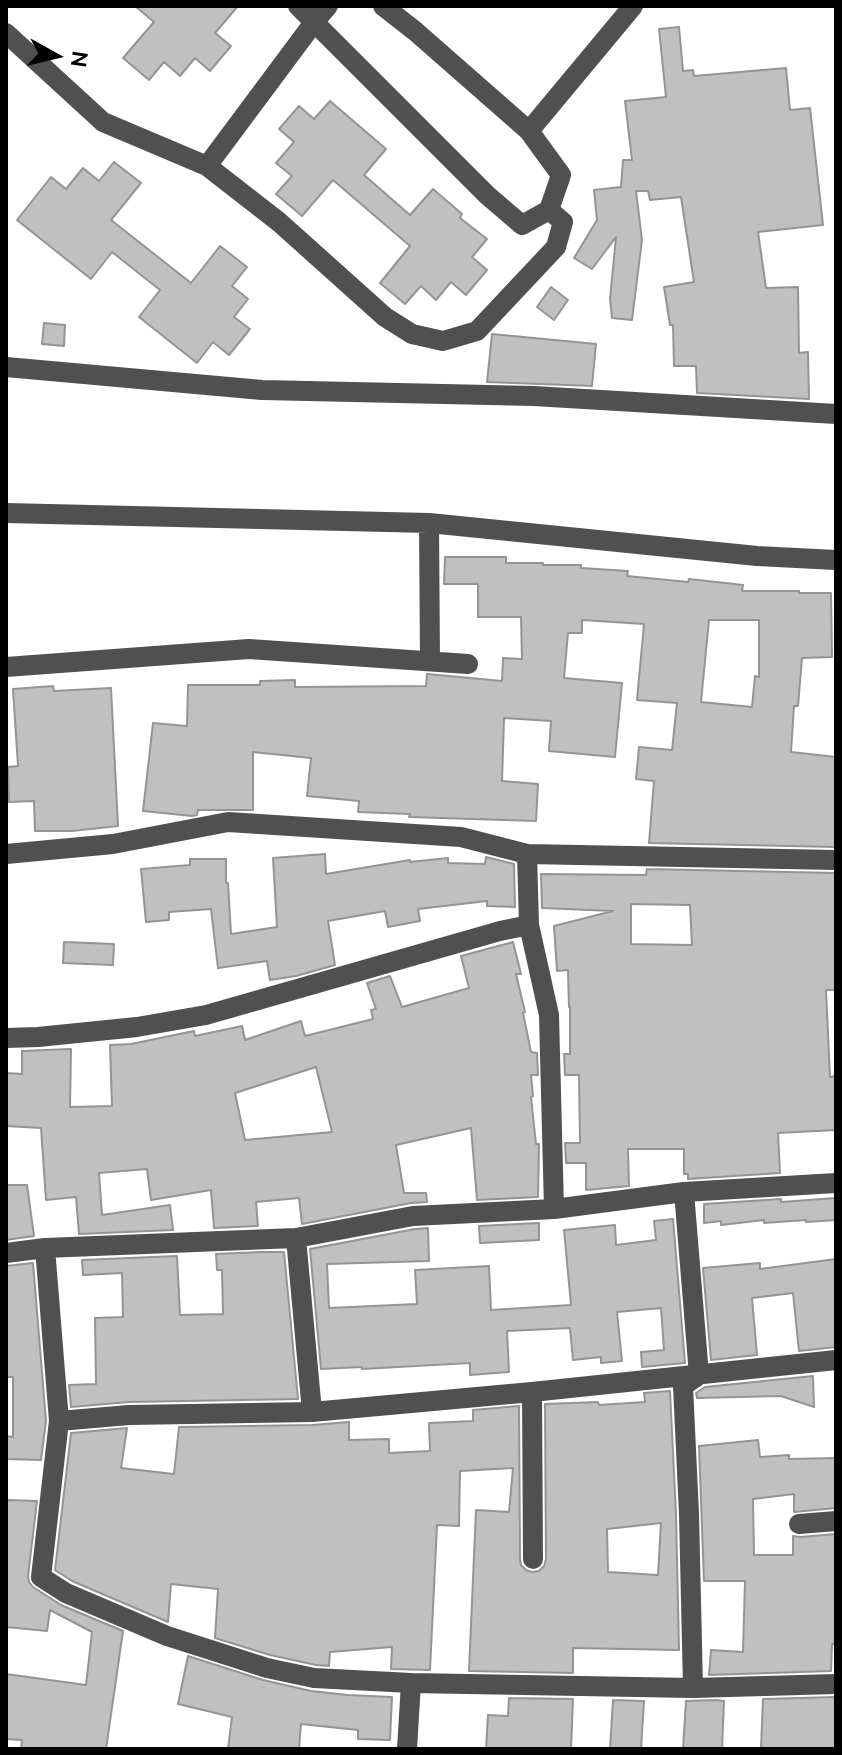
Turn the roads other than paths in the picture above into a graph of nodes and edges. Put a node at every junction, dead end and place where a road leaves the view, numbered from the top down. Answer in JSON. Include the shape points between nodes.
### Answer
{"nodes":[{"id":1,"x":298,"y":6,"type":"edge"},
{"id":2,"x":383,"y":6,"type":"edge"},
{"id":3,"x":633,"y":6,"type":"edge"},
{"id":4,"x":322,"y":13,"type":"edge"},
{"id":5,"x":6,"y":33,"type":"edge"},
{"id":6,"x":529,"y":131,"type":"junction"},
{"id":7,"x":207,"y":166,"type":"junction"},
{"id":8,"x":549,"y":210,"type":"junction"},
{"id":9,"x":6,"y":367,"type":"edge"},
{"id":10,"x":836,"y":414,"type":"edge"},
{"id":11,"x":6,"y":513,"type":"edge"},
{"id":12,"x":429,"y":523,"type":"junction"},
{"id":13,"x":836,"y":560,"type":"edge"},
{"id":14,"x":430,"y":661,"type":"junction"},
{"id":15,"x":468,"y":664,"type":"dead end"},
{"id":16,"x":6,"y":667,"type":"edge"},
{"id":17,"x":6,"y":854,"type":"edge"},
{"id":18,"x":527,"y":854,"type":"junction"},
{"id":19,"x":836,"y":860,"type":"edge"},
{"id":20,"x":529,"y":925,"type":"junction"},
{"id":21,"x":6,"y":1038,"type":"edge"},
{"id":22,"x":836,"y":1183,"type":"edge"},
{"id":23,"x":684,"y":1192,"type":"junction"},
{"id":24,"x":554,"y":1209,"type":"junction"},
{"id":25,"x":296,"y":1238,"type":"junction"},
{"id":26,"x":45,"y":1248,"type":"junction"},
{"id":27,"x":6,"y":1253,"type":"edge"},
{"id":28,"x":836,"y":1360,"type":"edge"},
{"id":29,"x":699,"y":1375,"type":"junction"},
{"id":30,"x":532,"y":1392,"type":"junction"},
{"id":31,"x":312,"y":1412,"type":"junction"},
{"id":32,"x":59,"y":1421,"type":"junction"},
{"id":33,"x":836,"y":1521,"type":"edge"},
{"id":34,"x":799,"y":1524,"type":"dead end"},
{"id":35,"x":533,"y":1559,"type":"dead end"},
{"id":36,"x":411,"y":1683,"type":"junction"},
{"id":37,"x":836,"y":1684,"type":"edge"},
{"id":38,"x":693,"y":1688,"type":"junction"},
{"id":39,"x":407,"y":1749,"type":"edge"}],
"edges":[{"from":1,"to":4,"type":"street"},
{"from":2,"to":6,"type":"street"},
{"from":3,"to":6,"type":"street"},
{"from":4,"to":7,"type":"street"},
{"from":4,"to":8,"type":"street","via":[[487,195],[522,225]]},
{"from":5,"to":7,"type":"street","via":[[103,122]]},
{"from":6,"to":8,"type":"street","via":[[561,175]]},
{"from":7,"to":8,"type":"street","via":[[385,317],[412,334],[443,341],[477,331],[556,247],[563,222]]},
{"from":9,"to":10,"type":"street","via":[[262,390],[534,396]]},
{"from":11,"to":12,"type":"street"},
{"from":12,"to":13,"type":"street"},
{"from":12,"to":14,"type":"street"},
{"from":14,"to":15,"type":"street"},
{"from":14,"to":16,"type":"street","via":[[249,649]]},
{"from":17,"to":18,"type":"street","via":[[113,844],[228,822],[461,837]]},
{"from":18,"to":19,"type":"street"},
{"from":18,"to":20,"type":"street"},
{"from":20,"to":21,"type":"street","via":[[206,1015],[137,1027]]},
{"from":20,"to":24,"type":"street","via":[[549,1015]]},
{"from":22,"to":23,"type":"street"},
{"from":23,"to":24,"type":"street"},
{"from":23,"to":29,"type":"street"},
{"from":24,"to":25,"type":"street","via":[[413,1216]]},
{"from":25,"to":26,"type":"street"},
{"from":25,"to":31,"type":"street"},
{"from":26,"to":27,"type":"street"},
{"from":26,"to":32,"type":"street"},
{"from":28,"to":29,"type":"street"},
{"from":29,"to":30,"type":"street"},
{"from":29,"to":38,"type":"street","via":[[683,1386]]},
{"from":30,"to":31,"type":"street"},
{"from":30,"to":35,"type":"street"},
{"from":31,"to":32,"type":"street"},
{"from":32,"to":36,"type":"street","via":[[41,1577],[167,1636],[267,1668],[314,1678]]},
{"from":33,"to":34,"type":"street"},
{"from":36,"to":38,"type":"street"},
{"from":36,"to":39,"type":"street"},
{"from":37,"to":38,"type":"street"}]}
